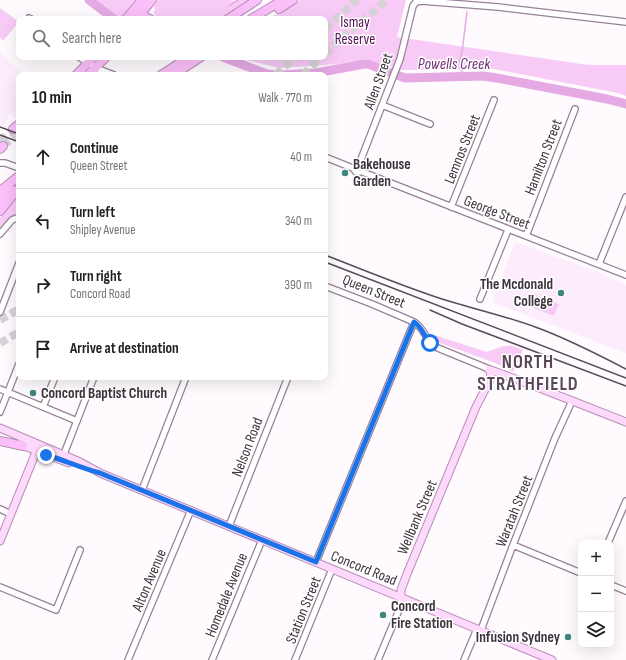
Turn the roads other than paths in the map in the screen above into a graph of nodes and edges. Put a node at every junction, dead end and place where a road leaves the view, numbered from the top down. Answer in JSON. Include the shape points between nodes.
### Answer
{"nodes":[{"id":1,"x":142,"y":0,"type":"edge"},
{"id":2,"x":152,"y":0,"type":"edge"},
{"id":3,"x":257,"y":0,"type":"edge"},
{"id":4,"x":283,"y":0,"type":"edge"},
{"id":5,"x":293,"y":0,"type":"edge"},
{"id":6,"x":415,"y":1,"type":"edge"},
{"id":7,"x":129,"y":16,"type":"edge"},
{"id":8,"x":139,"y":16,"type":"edge"},
{"id":9,"x":232,"y":16,"type":"edge"},
{"id":10,"x":256,"y":16,"type":"edge"},
{"id":11,"x":266,"y":16,"type":"edge"},
{"id":12,"x":626,"y":22,"type":"edge"},
{"id":13,"x":91,"y":60,"type":"edge"},
{"id":14,"x":103,"y":60,"type":"edge"},
{"id":15,"x":184,"y":60,"type":"edge"},
{"id":16,"x":196,"y":60,"type":"edge"},
{"id":17,"x":96,"y":68,"type":"junction"},
{"id":18,"x":79,"y":72,"type":"edge"},
{"id":19,"x":91,"y":72,"type":"edge"},
{"id":20,"x":106,"y":72,"type":"edge"},
{"id":21,"x":166,"y":72,"type":"edge"},
{"id":22,"x":178,"y":72,"type":"edge"},
{"id":23,"x":494,"y":100,"type":"dead end"},
{"id":24,"x":382,"y":105,"type":"junction"},
{"id":25,"x":575,"y":109,"type":"dead end"},
{"id":26,"x":430,"y":124,"type":"dead end"},
{"id":27,"x":328,"y":159,"type":"edge"},
{"id":28,"x":0,"y":163,"type":"edge"},
{"id":29,"x":16,"y":167,"type":"edge"},
{"id":30,"x":358,"y":169,"type":"junction"},
{"id":31,"x":16,"y":181,"type":"edge"},
{"id":32,"x":16,"y":182,"type":"edge"},
{"id":33,"x":0,"y":191,"type":"edge"},
{"id":34,"x":16,"y":192,"type":"edge"},
{"id":35,"x":626,"y":197,"type":"edge"},
{"id":36,"x":0,"y":200,"type":"edge"},
{"id":37,"x":451,"y":207,"type":"junction"},
{"id":38,"x":0,"y":211,"type":"edge"},
{"id":39,"x":16,"y":218,"type":"edge"},
{"id":40,"x":508,"y":230,"type":"junction"},
{"id":41,"x":0,"y":234,"type":"edge"},
{"id":42,"x":526,"y":236,"type":"junction"},
{"id":43,"x":599,"y":264,"type":"junction"},
{"id":44,"x":16,"y":271,"type":"edge"},
{"id":45,"x":626,"y":275,"type":"edge"},
{"id":46,"x":328,"y":287,"type":"edge"},
{"id":47,"x":480,"y":299,"type":"dead end"},
{"id":48,"x":0,"y":312,"type":"edge"},
{"id":49,"x":414,"y":322,"type":"junction"},
{"id":50,"x":490,"y":370,"type":"junction"},
{"id":51,"x":16,"y":372,"type":"edge"},
{"id":52,"x":500,"y":373,"type":"junction"},
{"id":53,"x":54,"y":380,"type":"edge"},
{"id":54,"x":93,"y":380,"type":"edge"},
{"id":55,"x":185,"y":380,"type":"edge"},
{"id":56,"x":287,"y":380,"type":"edge"},
{"id":57,"x":490,"y":380,"type":"junction"},
{"id":58,"x":0,"y":389,"type":"edge"},
{"id":59,"x":8,"y":392,"type":"junction"},
{"id":60,"x":572,"y":401,"type":"junction"},
{"id":61,"x":43,"y":407,"type":"junction"},
{"id":62,"x":476,"y":407,"type":"junction"},
{"id":63,"x":0,"y":412,"type":"edge"},
{"id":64,"x":77,"y":421,"type":"junction"},
{"id":65,"x":626,"y":422,"type":"edge"},
{"id":66,"x":0,"y":428,"type":"edge"},
{"id":67,"x":0,"y":437,"type":"edge"},
{"id":68,"x":0,"y":441,"type":"edge"},
{"id":69,"x":22,"y":446,"type":"junction"},
{"id":70,"x":38,"y":448,"type":"junction"},
{"id":71,"x":63,"y":457,"type":"junction"},
{"id":72,"x":142,"y":490,"type":"junction"},
{"id":73,"x":626,"y":501,"type":"edge"},
{"id":74,"x":0,"y":509,"type":"edge"},
{"id":75,"x":191,"y":510,"type":"junction"},
{"id":76,"x":11,"y":514,"type":"junction"},
{"id":77,"x":229,"y":526,"type":"junction"},
{"id":78,"x":262,"y":540,"type":"junction"},
{"id":79,"x":609,"y":540,"type":"edge"},
{"id":80,"x":0,"y":541,"type":"edge"},
{"id":81,"x":513,"y":545,"type":"junction"},
{"id":82,"x":80,"y":550,"type":"dead end"},
{"id":83,"x":316,"y":562,"type":"junction"},
{"id":84,"x":332,"y":569,"type":"junction"},
{"id":85,"x":578,"y":572,"type":"edge"},
{"id":86,"x":614,"y":586,"type":"edge"},
{"id":87,"x":0,"y":587,"type":"edge"},
{"id":88,"x":626,"y":591,"type":"edge"},
{"id":89,"x":401,"y":597,"type":"junction"},
{"id":90,"x":479,"y":629,"type":"junction"},
{"id":91,"x":128,"y":660,"type":"edge"},
{"id":92,"x":212,"y":660,"type":"edge"},
{"id":93,"x":295,"y":660,"type":"edge"},
{"id":94,"x":378,"y":660,"type":"edge"},
{"id":95,"x":464,"y":660,"type":"edge"},
{"id":96,"x":552,"y":660,"type":"edge"}],
"edges":[{"from":1,"to":7,"type":"highway"},
{"from":2,"to":8,"type":"highway"},
{"from":3,"to":9,"type":"highway"},
{"from":4,"to":10,"type":"highway"},
{"from":5,"to":11,"type":"highway"},
{"from":6,"to":12,"type":"street","via":[[498,7]]},
{"from":6,"to":24,"type":"street","name":"Allen Street","via":[[400,58]]},
{"from":13,"to":17,"type":"street"},
{"from":13,"to":18,"type":"highway"},
{"from":14,"to":17,"type":"highway"},
{"from":15,"to":21,"type":"highway"},
{"from":16,"to":22,"type":"highway"},
{"from":17,"to":19,"type":"highway"},
{"from":17,"to":20,"type":"street"},
{"from":23,"to":37,"type":"street","name":"Lemnos Street"},
{"from":24,"to":26,"type":"street"},
{"from":24,"to":30,"type":"street","name":"Allen Street"},
{"from":25,"to":42,"type":"street","name":"Hamilton Street"},
{"from":27,"to":30,"type":"street","name":"George Street"},
{"from":28,"to":29,"type":"street"},
{"from":30,"to":37,"type":"street","name":"George Street"},
{"from":31,"to":33,"type":"highway"},
{"from":32,"to":36,"type":"highway"},
{"from":34,"to":38,"type":"highway"},
{"from":35,"to":43,"type":"street"},
{"from":37,"to":40,"type":"street","name":"George Street"},
{"from":39,"to":41,"type":"street"},
{"from":40,"to":42,"type":"street","name":"George Street"},
{"from":40,"to":47,"type":"street"},
{"from":42,"to":43,"type":"street","name":"George Street"},
{"from":43,"to":45,"type":"street","name":"George Street"},
{"from":44,"to":48,"type":"street"},
{"from":46,"to":49,"type":"street","name":"Queen Street"},
{"from":49,"to":50,"type":"street","name":"Queen Street","via":[[433,346]]},
{"from":49,"to":83,"type":"street"},
{"from":50,"to":52,"type":"main road","name":"Queen Street"},
{"from":50,"to":57,"type":"main road","name":"Wellbank Street"},
{"from":50,"to":62,"type":"main road","name":"Wellbank Street"},
{"from":51,"to":59,"type":"street"},
{"from":52,"to":57,"type":"main road"},
{"from":52,"to":60,"type":"main road","name":"Queen Street"},
{"from":53,"to":61,"type":"street"},
{"from":54,"to":64,"type":"street"},
{"from":55,"to":72,"type":"street"},
{"from":56,"to":77,"type":"street","name":"Nelson Road"},
{"from":57,"to":62,"type":"main road","name":"Wellbank Street"},
{"from":58,"to":59,"type":"street"},
{"from":59,"to":61,"type":"street"},
{"from":59,"to":63,"type":"street"},
{"from":60,"to":65,"type":"main road","name":"Queen Street"},
{"from":60,"to":81,"type":"street","name":"Waratah Street"},
{"from":61,"to":64,"type":"street"},
{"from":62,"to":89,"type":"main road","name":"Wellbank Street","via":[[407,574]]},
{"from":64,"to":71,"type":"street"},
{"from":66,"to":70,"type":"main road","name":"Concord Road"},
{"from":67,"to":69,"type":"main road","name":"Concord Road"},
{"from":68,"to":69,"type":"highway"},
{"from":69,"to":70,"type":"main road","name":"Concord Road"},
{"from":70,"to":71,"type":"main road","name":"Concord Road"},
{"from":70,"to":76,"type":"main road"},
{"from":71,"to":72,"type":"main road","name":"Concord Road"},
{"from":72,"to":75,"type":"main road","name":"Concord Road"},
{"from":73,"to":79,"type":"street"},
{"from":74,"to":76,"type":"street"},
{"from":75,"to":77,"type":"main road","name":"Concord Road"},
{"from":75,"to":91,"type":"street","name":"Alton Avenue"},
{"from":76,"to":80,"type":"main road"},
{"from":77,"to":78,"type":"main road","name":"Concord Road"},
{"from":78,"to":83,"type":"main road","name":"Concord Road"},
{"from":78,"to":92,"type":"street","name":"Homedale Avenue"},
{"from":81,"to":85,"type":"street"},
{"from":81,"to":90,"type":"street","name":"Waratah Street"},
{"from":82,"to":87,"type":"street","via":[[56,610]]},
{"from":83,"to":84,"type":"main road","name":"Concord Road"},
{"from":84,"to":89,"type":"main road","name":"Concord Road"},
{"from":84,"to":93,"type":"street","name":"Station Street"},
{"from":86,"to":88,"type":"street"},
{"from":89,"to":90,"type":"main road","name":"Concord Road"},
{"from":89,"to":94,"type":"street","name":"Wellbank Street","via":[[399,610]]},
{"from":90,"to":95,"type":"street","name":"Waratah Street"},
{"from":90,"to":96,"type":"main road","name":"Concord Road"}]}
